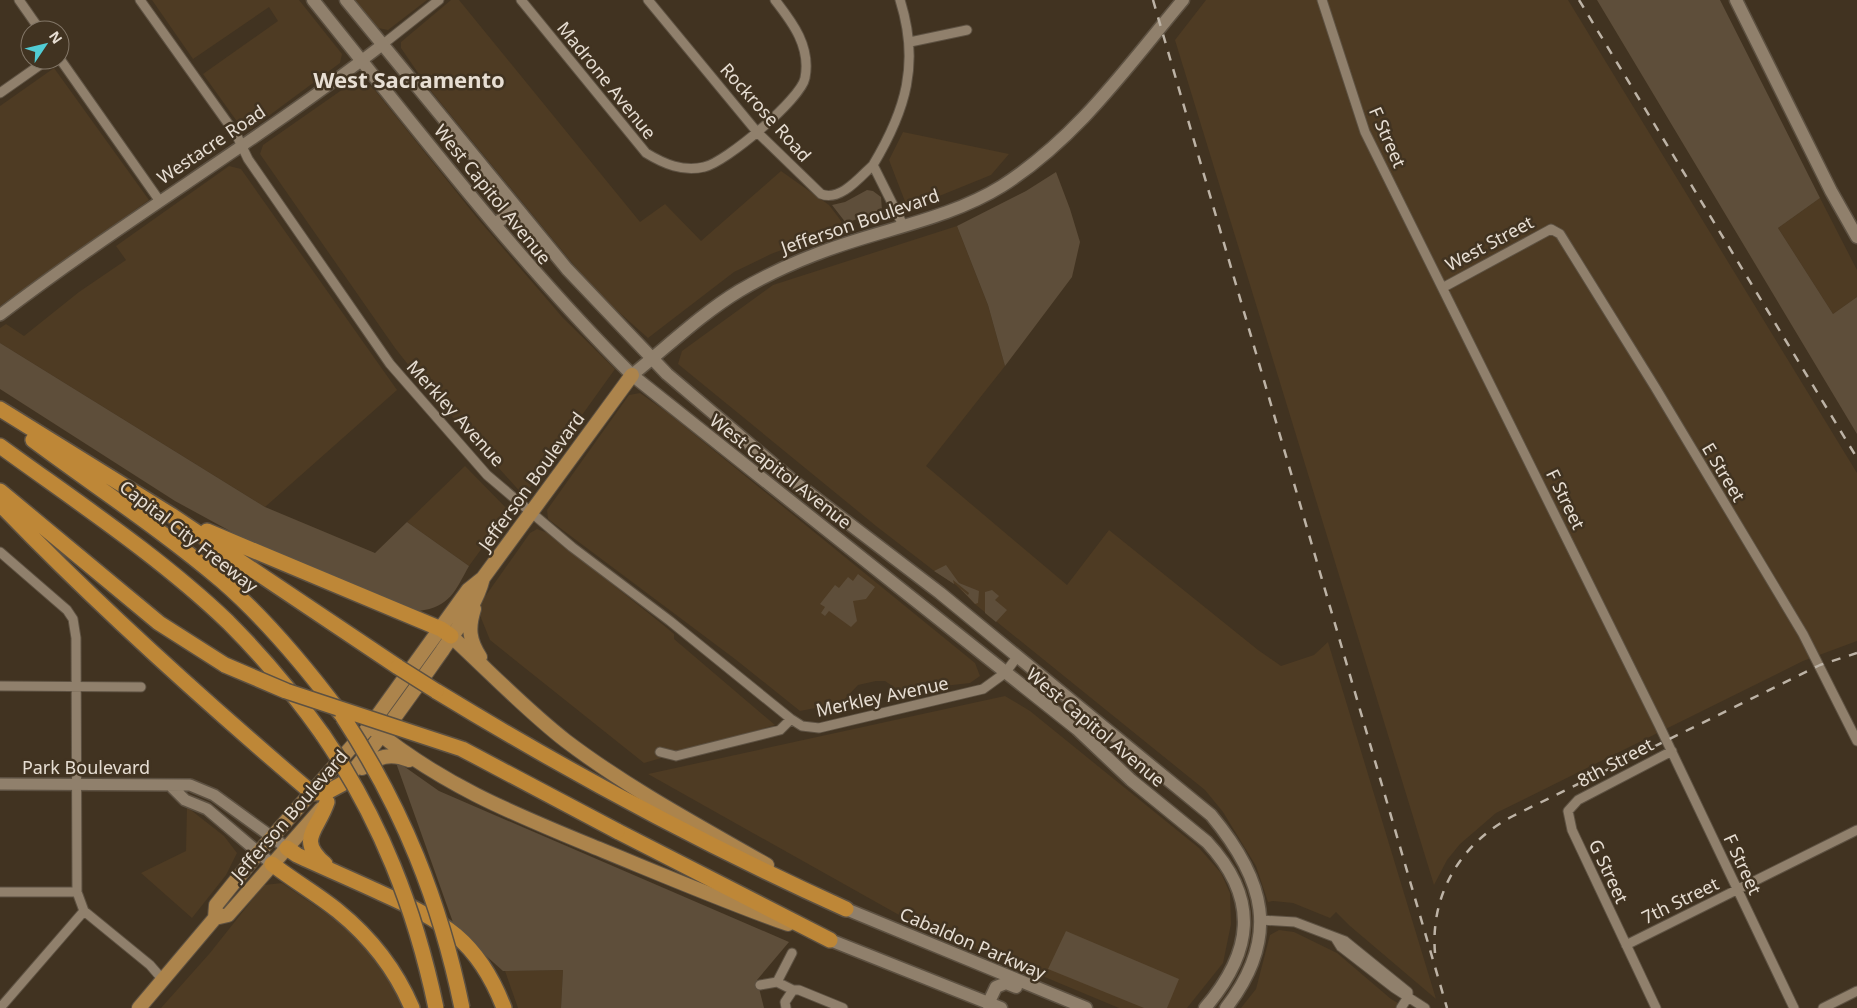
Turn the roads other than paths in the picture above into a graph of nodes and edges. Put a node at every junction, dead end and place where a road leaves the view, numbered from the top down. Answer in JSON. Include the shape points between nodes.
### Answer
{"nodes":[{"id":1,"x":19,"y":0,"type":"edge"},
{"id":2,"x":140,"y":0,"type":"edge"},
{"id":3,"x":313,"y":0,"type":"edge"},
{"id":4,"x":346,"y":0,"type":"edge"},
{"id":5,"x":439,"y":0,"type":"edge"},
{"id":6,"x":521,"y":0,"type":"edge"},
{"id":7,"x":648,"y":0,"type":"edge"},
{"id":8,"x":775,"y":0,"type":"edge"},
{"id":9,"x":900,"y":0,"type":"edge"},
{"id":10,"x":1183,"y":0,"type":"edge"},
{"id":11,"x":1322,"y":0,"type":"edge"},
{"id":12,"x":1736,"y":0,"type":"edge"},
{"id":13,"x":33,"y":20,"type":"edge"},
{"id":14,"x":967,"y":30,"type":"dead end"},
{"id":15,"x":910,"y":42,"type":"junction"},
{"id":16,"x":382,"y":45,"type":"junction"},
{"id":17,"x":362,"y":61,"type":"junction"},
{"id":18,"x":33,"y":70,"type":"edge"},
{"id":19,"x":68,"y":70,"type":"edge"},
{"id":20,"x":0,"y":93,"type":"edge"},
{"id":21,"x":757,"y":132,"type":"junction"},
{"id":22,"x":242,"y":147,"type":"junction"},
{"id":23,"x":873,"y":165,"type":"junction"},
{"id":24,"x":159,"y":200,"type":"junction"},
{"id":25,"x":515,"y":207,"type":"junction"},
{"id":26,"x":495,"y":225,"type":"junction"},
{"id":27,"x":903,"y":225,"type":"junction"},
{"id":28,"x":1551,"y":229,"type":"joint"},
{"id":29,"x":1857,"y":237,"type":"edge"},
{"id":30,"x":1444,"y":287,"type":"junction"},
{"id":31,"x":0,"y":315,"type":"edge"},
{"id":32,"x":652,"y":359,"type":"junction"},
{"id":33,"x":632,"y":375,"type":"junction"},
{"id":34,"x":0,"y":410,"type":"edge"},
{"id":35,"x":0,"y":416,"type":"edge"},
{"id":36,"x":0,"y":446,"type":"edge"},
{"id":37,"x":764,"y":480,"type":"junction"},
{"id":38,"x":805,"y":490,"type":"junction"},
{"id":39,"x":0,"y":491,"type":"edge"},
{"id":40,"x":0,"y":504,"type":"edge"},
{"id":41,"x":530,"y":512,"type":"junction"},
{"id":42,"x":171,"y":515,"type":"junction"},
{"id":43,"x":847,"y":545,"type":"junction"},
{"id":44,"x":878,"y":545,"type":"junction"},
{"id":45,"x":2,"y":557,"type":"edge"},
{"id":46,"x":483,"y":578,"type":"junction"},
{"id":47,"x":478,"y":598,"type":"junction"},
{"id":48,"x":446,"y":632,"type":"junction"},
{"id":49,"x":1017,"y":657,"type":"junction"},
{"id":50,"x":1005,"y":673,"type":"junction"},
{"id":51,"x":494,"y":675,"type":"junction"},
{"id":52,"x":0,"y":686,"type":"edge"},
{"id":53,"x":77,"y":687,"type":"junction"},
{"id":54,"x":141,"y":687,"type":"dead end"},
{"id":55,"x":791,"y":719,"type":"junction"},
{"id":56,"x":370,"y":726,"type":"junction"},
{"id":57,"x":382,"y":736,"type":"junction"},
{"id":58,"x":1857,"y":741,"type":"edge"},
{"id":59,"x":1672,"y":751,"type":"junction"},
{"id":60,"x":660,"y":752,"type":"dead end"},
{"id":61,"x":353,"y":771,"type":"junction"},
{"id":62,"x":438,"y":775,"type":"junction"},
{"id":63,"x":0,"y":784,"type":"edge"},
{"id":64,"x":76,"y":784,"type":"junction"},
{"id":65,"x":342,"y":784,"type":"junction"},
{"id":66,"x":172,"y":787,"type":"junction"},
{"id":67,"x":312,"y":793,"type":"junction"},
{"id":68,"x":327,"y":802,"type":"junction"},
{"id":69,"x":1572,"y":830,"type":"joint"},
{"id":70,"x":1857,"y":830,"type":"edge"},
{"id":71,"x":272,"y":838,"type":"junction"},
{"id":72,"x":287,"y":848,"type":"junction"},
{"id":73,"x":258,"y":853,"type":"junction"},
{"id":74,"x":272,"y":864,"type":"junction"},
{"id":75,"x":336,"y":873,"type":"junction"},
{"id":76,"x":1737,"y":890,"type":"junction"},
{"id":77,"x":0,"y":892,"type":"edge"},
{"id":78,"x":77,"y":892,"type":"junction"},
{"id":79,"x":846,"y":909,"type":"junction"},
{"id":80,"x":84,"y":911,"type":"junction"},
{"id":81,"x":215,"y":918,"type":"junction"},
{"id":82,"x":1244,"y":918,"type":"junction"},
{"id":83,"x":1261,"y":920,"type":"junction"},
{"id":84,"x":830,"y":940,"type":"junction"},
{"id":85,"x":1626,"y":945,"type":"junction"},
{"id":86,"x":792,"y":953,"type":"dead end"},
{"id":87,"x":163,"y":980,"type":"junction"},
{"id":88,"x":777,"y":982,"type":"junction"},
{"id":89,"x":760,"y":985,"type":"dead end"},
{"id":90,"x":793,"y":990,"type":"junction"},
{"id":91,"x":1857,"y":992,"type":"edge"},
{"id":92,"x":1408,"y":995,"type":"junction"},
{"id":93,"x":1063,"y":999,"type":"junction"},
{"id":94,"x":786,"y":1005,"type":"edge"},
{"id":95,"x":988,"y":1006,"type":"edge"},
{"id":96,"x":0,"y":1008,"type":"edge"},
{"id":97,"x":139,"y":1008,"type":"edge"},
{"id":98,"x":412,"y":1008,"type":"edge"},
{"id":99,"x":436,"y":1008,"type":"edge"},
{"id":100,"x":462,"y":1008,"type":"edge"},
{"id":101,"x":504,"y":1008,"type":"edge"},
{"id":102,"x":842,"y":1008,"type":"edge"},
{"id":103,"x":1001,"y":1008,"type":"edge"},
{"id":104,"x":1086,"y":1008,"type":"edge"},
{"id":105,"x":1205,"y":1008,"type":"edge"},
{"id":106,"x":1226,"y":1008,"type":"edge"},
{"id":107,"x":1401,"y":1008,"type":"edge"},
{"id":108,"x":1425,"y":1008,"type":"edge"},
{"id":109,"x":1656,"y":1008,"type":"edge"},
{"id":110,"x":1794,"y":1008,"type":"edge"},
{"id":111,"x":1823,"y":1008,"type":"edge"}],
"edges":[{"from":1,"to":13,"type":"street"},
{"from":2,"to":22,"type":"street","name":"Merkley Avenue","via":[[215,103]]},
{"from":3,"to":17,"type":"main road","name":"West Capitol Avenue"},
{"from":4,"to":16,"type":"main road","name":"West Capitol Avenue"},
{"from":5,"to":16,"type":"street","name":"Westacre Road"},
{"from":6,"to":21,"type":"street","name":"Madrone Avenue","via":[[646,154],[673,167],[705,167],[727,156]]},
{"from":7,"to":21,"type":"street","name":"Rockrose Road"},
{"from":8,"to":21,"type":"street","name":"Madrone Avenue","via":[[795,26],[806,54],[805,80],[791,101]]},
{"from":9,"to":15,"type":"street"},
{"from":10,"to":27,"type":"main road","name":"Jefferson Boulevard","via":[[1108,93],[1042,157],[1000,186],[971,201]]},
{"from":11,"to":30,"type":"street","name":"F Street","via":[[1365,132]]},
{"from":12,"to":29,"type":"main road"},
{"from":14,"to":15,"type":"street"},
{"from":15,"to":23,"type":"street","via":[[901,110],[890,138]]},
{"from":16,"to":17,"type":"street","name":"Westacre Road"},
{"from":16,"to":25,"type":"main road","name":"West Capitol Avenue"},
{"from":17,"to":22,"type":"street","name":"Westacre Road"},
{"from":17,"to":26,"type":"main road","name":"West Capitol Avenue"},
{"from":18,"to":20,"type":"street"},
{"from":19,"to":24,"type":"street"},
{"from":21,"to":23,"type":"street","name":"Rockrose Road","via":[[828,197],[844,190]]},
{"from":22,"to":24,"type":"street","name":"Westacre Road"},
{"from":22,"to":41,"type":"street","name":"Merkley Avenue","via":[[390,364],[487,475]]},
{"from":23,"to":27,"type":"street"},
{"from":24,"to":31,"type":"street","name":"Westacre Road"},
{"from":25,"to":26,"type":"main road"},
{"from":25,"to":32,"type":"main road","name":"West Capitol Avenue","via":[[589,295]]},
{"from":26,"to":33,"type":"main road","name":"West Capitol Avenue","via":[[558,299]]},
{"from":27,"to":32,"type":"main road","name":"Jefferson Boulevard","via":[[823,251],[759,279]]},
{"from":28,"to":30,"type":"street","name":"West Street"},
{"from":28,"to":58,"type":"street","name":"E Street","via":[[1560,234],[1656,387],[1803,634]]},
{"from":30,"to":59,"type":"street","name":"F Street"},
{"from":32,"to":33,"type":"main road","name":"Jefferson Boulevard"},
{"from":32,"to":38,"type":"main road","name":"West Capitol Avenue","via":[[733,432]]},
{"from":33,"to":37,"type":"main road","name":"West Capitol Avenue"},
{"from":33,"to":41,"type":"main road","name":"Jefferson Boulevard"},
{"from":34,"to":42,"type":"highway"},
{"from":35,"to":100,"type":"highway","name":"Capital City Freeway","bridge":true,"via":[[222,582],[282,640],[343,717],[372,761],[420,863],[452,961]]},
{"from":36,"to":99,"type":"highway","bridge":true,"via":[[196,593],[272,668],[323,734],[370,811],[397,871],[416,925]]},
{"from":37,"to":38,"type":"main road","via":[[798,493]]},
{"from":37,"to":43,"type":"main road","name":"West Capitol Avenue"},
{"from":38,"to":44,"type":"main road","name":"West Capitol Avenue"},
{"from":39,"to":84,"type":"highway","bridge":true,"via":[[159,623],[225,665],[279,688],[462,748]]},
{"from":40,"to":67,"type":"highway","via":[[201,698]]},
{"from":41,"to":46,"type":"main road","name":"Jefferson Boulevard"},
{"from":41,"to":55,"type":"street","name":"Merkley Avenue"},
{"from":42,"to":48,"type":"highway"},
{"from":42,"to":79,"type":"highway","bridge":true,"via":[[436,691],[630,804],[760,870]]},
{"from":43,"to":44,"type":"main road","via":[[870,551]]},
{"from":43,"to":50,"type":"main road","name":"West Capitol Avenue"},
{"from":44,"to":49,"type":"main road","name":"West Capitol Avenue"},
{"from":45,"to":53,"type":"street","via":[[67,610],[73,619]]},
{"from":46,"to":47,"type":"main road","name":"Jefferson Boulevard"},
{"from":46,"to":48,"type":"main road","name":"Jefferson Boulevard","via":[[468,590]]},
{"from":47,"to":48,"type":"main road","name":"Jefferson Boulevard"},
{"from":47,"to":51,"type":"main road","via":[[470,622],[471,639],[479,657]]},
{"from":48,"to":51,"type":"main road"},
{"from":48,"to":56,"type":"main road","name":"Jefferson Boulevard"},
{"from":48,"to":57,"type":"main road","name":"Jefferson Boulevard"},
{"from":49,"to":50,"type":"street","name":"Merkley Avenue"},
{"from":49,"to":83,"type":"main road","name":"West Capitol Avenue","via":[[1211,815],[1247,868],[1256,889]]},
{"from":50,"to":55,"type":"street","name":"Merkley Avenue","via":[[984,689],[819,728],[802,726]]},
{"from":50,"to":82,"type":"main road","name":"West Capitol Avenue","via":[[1077,729],[1131,780],[1207,842],[1231,873],[1242,899]]},
{"from":51,"to":79,"type":"main road","via":[[579,750],[725,841]]},
{"from":52,"to":53,"type":"street"},
{"from":53,"to":54,"type":"street"},
{"from":53,"to":64,"type":"street"},
{"from":55,"to":60,"type":"street","via":[[780,730],[676,756]]},
{"from":56,"to":57,"type":"main road"},
{"from":56,"to":67,"type":"main road","name":"Jefferson Boulevard"},
{"from":57,"to":61,"type":"main road","name":"Jefferson Boulevard"},
{"from":57,"to":62,"type":"main road"},
{"from":59,"to":69,"type":"street","name":"8th Street","via":[[1578,800],[1568,811]]},
{"from":59,"to":76,"type":"street","name":"F Street"},
{"from":61,"to":62,"type":"main road","via":[[379,757],[393,755]]},
{"from":61,"to":65,"type":"main road","name":"Jefferson Boulevard"},
{"from":62,"to":84,"type":"main road","via":[[507,811],[742,908]]},
{"from":63,"to":64,"type":"street","name":"Park Boulevard"},
{"from":64,"to":66,"type":"street","name":"Park Boulevard"},
{"from":64,"to":78,"type":"street"},
{"from":65,"to":67,"type":"highway","via":[[327,792]]},
{"from":65,"to":68,"type":"main road","name":"Jefferson Boulevard"},
{"from":66,"to":71,"type":"street","name":"Park Boulevard","via":[[190,785],[205,790]]},
{"from":66,"to":73,"type":"street","name":"Park Boulevard","via":[[185,800],[207,809]]},
{"from":67,"to":71,"type":"main road","name":"Jefferson Boulevard"},
{"from":68,"to":72,"type":"main road","name":"Jefferson Boulevard"},
{"from":68,"to":75,"type":"highway","via":[[310,844],[317,857]]},
{"from":69,"to":85,"type":"street","name":"G Street"},
{"from":70,"to":76,"type":"street","name":"7th Street"},
{"from":71,"to":72,"type":"street","name":"Park Boulevard"},
{"from":71,"to":73,"type":"main road","name":"Jefferson Boulevard"},
{"from":72,"to":74,"type":"main road","name":"Jefferson Boulevard"},
{"from":72,"to":75,"type":"highway"},
{"from":73,"to":74,"type":"street","name":"Park Boulevard"},
{"from":73,"to":81,"type":"main road","name":"Jefferson Boulevard","via":[[216,905]]},
{"from":74,"to":81,"type":"main road","name":"Jefferson Boulevard","via":[[228,915]]},
{"from":74,"to":98,"type":"highway","via":[[338,910],[380,953]]},
{"from":75,"to":101,"type":"highway","via":[[426,913],[449,928],[472,950],[496,988]]},
{"from":76,"to":85,"type":"street","name":"7th Street"},
{"from":76,"to":110,"type":"street","name":"F Street"},
{"from":77,"to":78,"type":"street"},
{"from":78,"to":80,"type":"street"},
{"from":79,"to":93,"type":"main road","name":"Cabaldon Parkway"},
{"from":80,"to":87,"type":"street","via":[[150,965]]},
{"from":80,"to":96,"type":"street"},
{"from":81,"to":87,"type":"main road","name":"Jefferson Boulevard"},
{"from":82,"to":83,"type":"street"},
{"from":82,"to":105,"type":"main road","name":"West Capitol Avenue","via":[[1234,969]]},
{"from":83,"to":92,"type":"street","via":[[1295,922],[1316,928],[1336,939],[1341,948]]},
{"from":83,"to":106,"type":"main road","name":"West Capitol Avenue","via":[[1253,964],[1247,979]]},
{"from":84,"to":95,"type":"main road"},
{"from":85,"to":109,"type":"street","name":"G Street"},
{"from":86,"to":88,"type":"street"},
{"from":87,"to":97,"type":"main road","name":"Jefferson Boulevard"},
{"from":88,"to":89,"type":"street"},
{"from":88,"to":90,"type":"street"},
{"from":90,"to":94,"type":"street"},
{"from":90,"to":102,"type":"street"},
{"from":91,"to":111,"type":"street"},
{"from":92,"to":107,"type":"street"},
{"from":92,"to":108,"type":"street"},
{"from":93,"to":95,"type":"main road","via":[[1046,999],[1006,983],[996,987]]},
{"from":93,"to":104,"type":"main road","name":"Cabaldon Parkway"},
{"from":95,"to":103,"type":"main road"}]}
